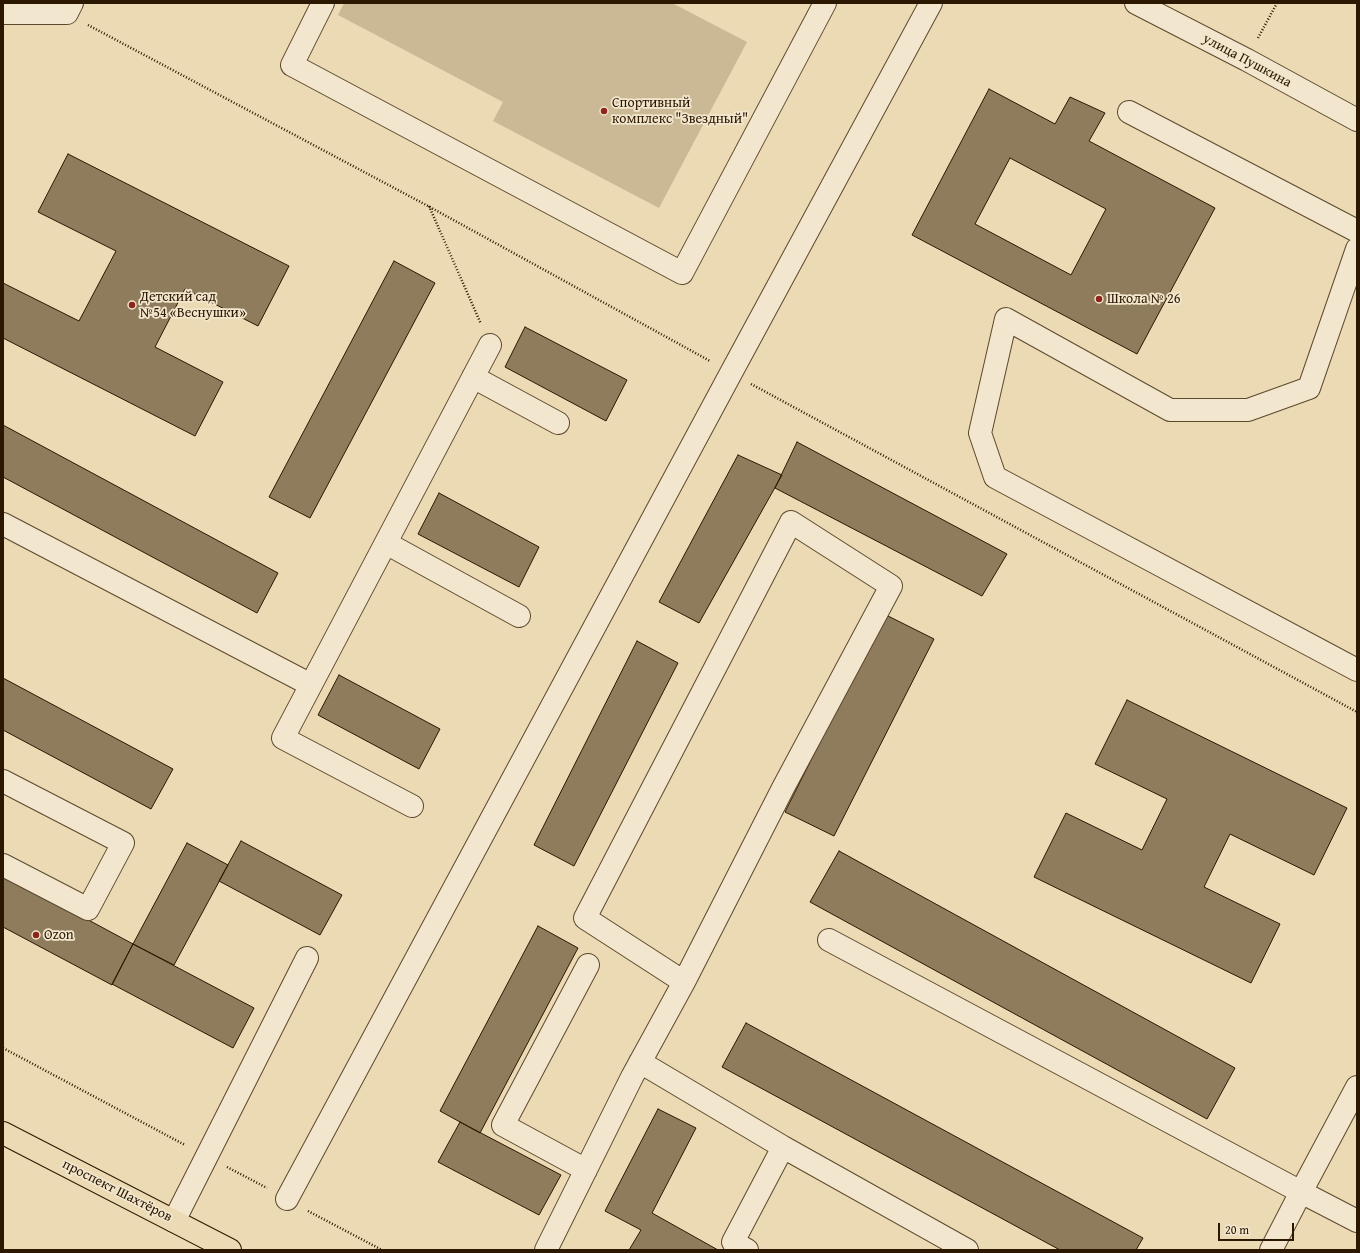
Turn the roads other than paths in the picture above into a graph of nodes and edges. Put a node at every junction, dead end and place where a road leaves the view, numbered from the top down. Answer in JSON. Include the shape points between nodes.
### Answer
{"nodes":[{"id":1,"x":323,"y":3,"type":"edge"},
{"id":2,"x":825,"y":3,"type":"edge"},
{"id":3,"x":931,"y":3,"type":"edge"},
{"id":4,"x":1136,"y":3,"type":"edge"},
{"id":5,"x":69,"y":8,"type":"edge"},
{"id":6,"x":3,"y":13,"type":"edge"},
{"id":7,"x":1129,"y":112,"type":"dead end"},
{"id":8,"x":1357,"y":120,"type":"edge"},
{"id":9,"x":1357,"y":231,"type":"edge"},
{"id":10,"x":1357,"y":249,"type":"edge"},
{"id":11,"x":490,"y":345,"type":"road end"},
{"id":12,"x":473,"y":377,"type":"junction"},
{"id":13,"x":558,"y":423,"type":"dead end"},
{"id":14,"x":3,"y":524,"type":"edge"},
{"id":15,"x":386,"y":543,"type":"junction"},
{"id":16,"x":519,"y":616,"type":"dead end"},
{"id":17,"x":1357,"y":670,"type":"edge"},
{"id":18,"x":311,"y":685,"type":"junction"},
{"id":19,"x":3,"y":781,"type":"edge"},
{"id":20,"x":412,"y":806,"type":"dead end"},
{"id":21,"x":3,"y":865,"type":"edge"},
{"id":22,"x":829,"y":940,"type":"dead end"},
{"id":23,"x":307,"y":958,"type":"dead end"},
{"id":24,"x":588,"y":965,"type":"dead end"},
{"id":25,"x":684,"y":982,"type":"junction"},
{"id":26,"x":640,"y":1062,"type":"junction"},
{"id":27,"x":1357,"y":1086,"type":"edge"},
{"id":28,"x":3,"y":1132,"type":"edge"},
{"id":29,"x":783,"y":1147,"type":"junction"},
{"id":30,"x":586,"y":1170,"type":"junction"},
{"id":31,"x":1301,"y":1192,"type":"junction"},
{"id":32,"x":287,"y":1199,"type":"dead end"},
{"id":33,"x":174,"y":1221,"type":"junction"},
{"id":34,"x":1357,"y":1222,"type":"edge"},
{"id":35,"x":230,"y":1250,"type":"edge"},
{"id":36,"x":546,"y":1250,"type":"edge"},
{"id":37,"x":747,"y":1250,"type":"edge"},
{"id":38,"x":967,"y":1250,"type":"edge"},
{"id":39,"x":1271,"y":1250,"type":"edge"}],
"edges":[{"from":1,"to":2,"type":"street","via":[[292,65],[682,273]]},
{"from":3,"to":32,"type":"street"},
{"from":4,"to":8,"type":"street","name":"улица Пушкина"},
{"from":5,"to":6,"type":"street"},
{"from":7,"to":9,"type":"street"},
{"from":10,"to":17,"type":"street","via":[[1309,388],[1248,410],[1170,410],[1006,319],[980,433],[995,477]]},
{"from":11,"to":12,"type":"street"},
{"from":12,"to":13,"type":"street"},
{"from":12,"to":15,"type":"street"},
{"from":14,"to":18,"type":"street"},
{"from":15,"to":16,"type":"street"},
{"from":15,"to":18,"type":"street"},
{"from":18,"to":20,"type":"street","via":[[283,738]]},
{"from":19,"to":21,"type":"street","via":[[123,843],[88,909]]},
{"from":22,"to":31,"type":"street"},
{"from":23,"to":33,"type":"street"},
{"from":24,"to":30,"type":"street","via":[[503,1125]]},
{"from":25,"to":25,"type":"street","via":[[783,788],[891,586],[791,522],[585,918]]},
{"from":25,"to":26,"type":"street"},
{"from":26,"to":29,"type":"street"},
{"from":26,"to":30,"type":"street"},
{"from":27,"to":31,"type":"street"},
{"from":28,"to":33,"type":"main road","name":"проспект Шахтёров"},
{"from":29,"to":37,"type":"street","via":[[732,1242]]},
{"from":29,"to":38,"type":"street"},
{"from":30,"to":36,"type":"street"},
{"from":31,"to":34,"type":"street"},
{"from":31,"to":39,"type":"street"},
{"from":33,"to":35,"type":"main road","name":"проспект Шахтёров"}]}
